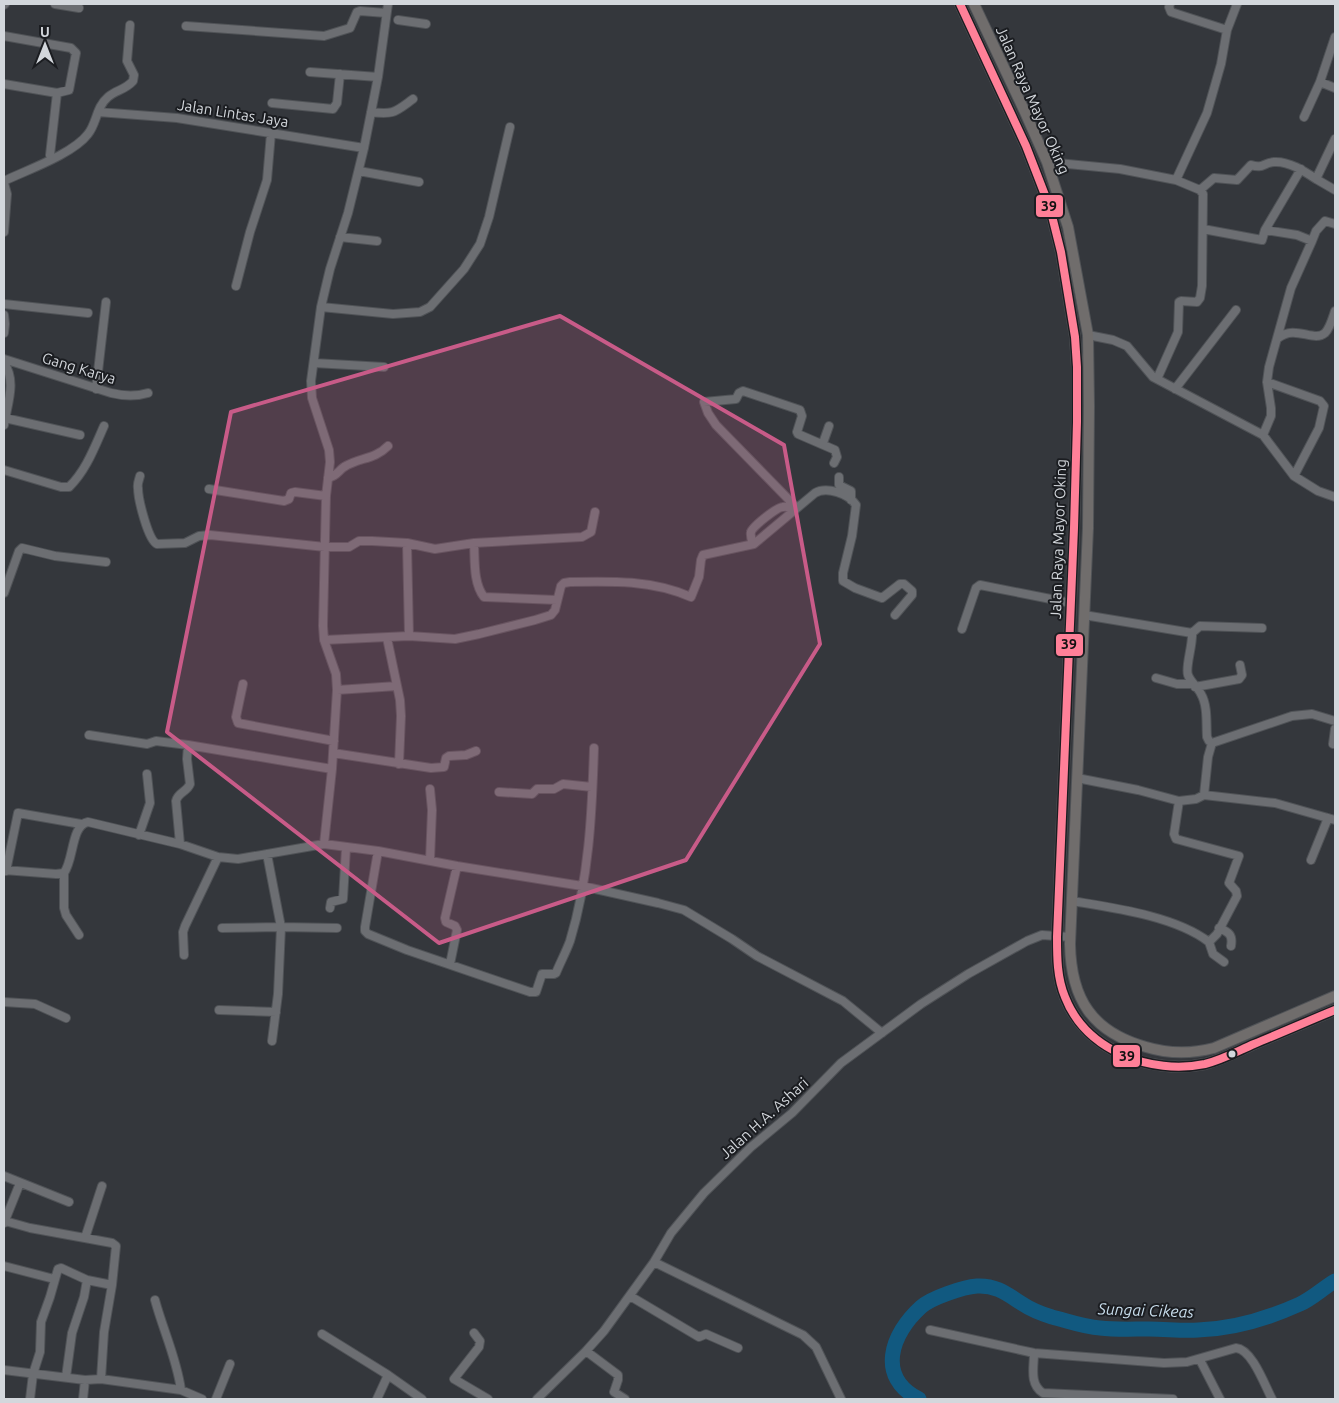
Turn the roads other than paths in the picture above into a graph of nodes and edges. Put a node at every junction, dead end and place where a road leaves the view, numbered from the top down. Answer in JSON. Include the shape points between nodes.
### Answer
{"nodes":[{"id":1,"x":55,"y":4,"type":"edge"},
{"id":2,"x":388,"y":4,"type":"edge"},
{"id":3,"x":960,"y":4,"type":"edge"},
{"id":4,"x":975,"y":4,"type":"edge"},
{"id":5,"x":1170,"y":4,"type":"edge"},
{"id":6,"x":1237,"y":4,"type":"edge"},
{"id":7,"x":79,"y":8,"type":"dead end"},
{"id":8,"x":391,"y":18,"type":"junction"},
{"id":9,"x":426,"y":24,"type":"dead end"},
{"id":10,"x":130,"y":25,"type":"dead end"},
{"id":11,"x":186,"y":26,"type":"dead end"},
{"id":12,"x":984,"y":27,"type":"junction"},
{"id":13,"x":1227,"y":30,"type":"junction"},
{"id":14,"x":974,"y":33,"type":"junction"},
{"id":15,"x":4,"y":36,"type":"edge"},
{"id":16,"x":1335,"y":36,"type":"edge"},
{"id":17,"x":310,"y":72,"type":"dead end"},
{"id":18,"x":340,"y":74,"type":"junction"},
{"id":19,"x":378,"y":77,"type":"junction"},
{"id":20,"x":1320,"y":82,"type":"junction"},
{"id":21,"x":4,"y":84,"type":"edge"},
{"id":22,"x":1335,"y":88,"type":"edge"},
{"id":23,"x":57,"y":93,"type":"junction"},
{"id":24,"x":413,"y":99,"type":"dead end"},
{"id":25,"x":272,"y":103,"type":"dead end"},
{"id":26,"x":98,"y":112,"type":"junction"},
{"id":27,"x":371,"y":112,"type":"junction"},
{"id":28,"x":1304,"y":117,"type":"dead end"},
{"id":29,"x":510,"y":127,"type":"dead end"},
{"id":30,"x":271,"y":133,"type":"junction"},
{"id":31,"x":1335,"y":139,"type":"edge"},
{"id":32,"x":364,"y":148,"type":"junction"},
{"id":33,"x":50,"y":155,"type":"dead end"},
{"id":34,"x":1047,"y":162,"type":"junction"},
{"id":35,"x":1300,"y":169,"type":"junction"},
{"id":36,"x":359,"y":171,"type":"junction"},
{"id":37,"x":1316,"y":179,"type":"junction"},
{"id":38,"x":1176,"y":180,"type":"junction"},
{"id":39,"x":4,"y":182,"type":"edge"},
{"id":40,"x":419,"y":182,"type":"dead end"},
{"id":41,"x":1200,"y":190,"type":"junction"},
{"id":42,"x":1335,"y":190,"type":"edge"},
{"id":43,"x":1335,"y":224,"type":"edge"},
{"id":44,"x":1203,"y":229,"type":"junction"},
{"id":45,"x":1265,"y":230,"type":"junction"},
{"id":46,"x":4,"y":232,"type":"edge"},
{"id":47,"x":340,"y":237,"type":"junction"},
{"id":48,"x":1312,"y":240,"type":"junction"},
{"id":49,"x":377,"y":241,"type":"dead end"},
{"id":50,"x":236,"y":286,"type":"dead end"},
{"id":51,"x":106,"y":302,"type":"dead end"},
{"id":52,"x":4,"y":304,"type":"edge"},
{"id":53,"x":321,"y":308,"type":"junction"},
{"id":54,"x":1236,"y":310,"type":"dead end"},
{"id":55,"x":1335,"y":311,"type":"edge"},
{"id":56,"x":88,"y":313,"type":"dead end"},
{"id":57,"x":4,"y":315,"type":"edge"},
{"id":58,"x":4,"y":333,"type":"edge"},
{"id":59,"x":1088,"y":335,"type":"junction"},
{"id":60,"x":1278,"y":338,"type":"junction"},
{"id":61,"x":4,"y":361,"type":"edge"},
{"id":62,"x":314,"y":363,"type":"junction"},
{"id":63,"x":384,"y":367,"type":"dead end"},
{"id":64,"x":1157,"y":379,"type":"junction"},
{"id":65,"x":1268,"y":382,"type":"junction"},
{"id":66,"x":96,"y":388,"type":"junction"},
{"id":67,"x":1175,"y":388,"type":"junction"},
{"id":68,"x":148,"y":393,"type":"dead end"},
{"id":69,"x":4,"y":422,"type":"edge"},
{"id":70,"x":104,"y":426,"type":"dead end"},
{"id":71,"x":829,"y":426,"type":"dead end"},
{"id":72,"x":80,"y":434,"type":"dead end"},
{"id":73,"x":1263,"y":436,"type":"junction"},
{"id":74,"x":823,"y":443,"type":"junction"},
{"id":75,"x":388,"y":446,"type":"dead end"},
{"id":76,"x":834,"y":463,"type":"dead end"},
{"id":77,"x":4,"y":470,"type":"edge"},
{"id":78,"x":140,"y":476,"type":"dead end"},
{"id":79,"x":1294,"y":476,"type":"junction"},
{"id":80,"x":839,"y":477,"type":"dead end"},
{"id":81,"x":328,"y":478,"type":"junction"},
{"id":82,"x":209,"y":489,"type":"dead end"},
{"id":83,"x":326,"y":496,"type":"junction"},
{"id":84,"x":1335,"y":498,"type":"edge"},
{"id":85,"x":851,"y":500,"type":"junction"},
{"id":86,"x":795,"y":509,"type":"junction"},
{"id":87,"x":595,"y":512,"type":"dead end"},
{"id":88,"x":1074,"y":528,"type":"junction"},
{"id":89,"x":1088,"y":528,"type":"junction"},
{"id":90,"x":407,"y":543,"type":"junction"},
{"id":91,"x":474,"y":543,"type":"junction"},
{"id":92,"x":753,"y":544,"type":"junction"},
{"id":93,"x":325,"y":547,"type":"junction"},
{"id":94,"x":106,"y":562,"type":"dead end"},
{"id":95,"x":4,"y":593,"type":"edge"},
{"id":96,"x":557,"y":600,"type":"junction"},
{"id":97,"x":1071,"y":603,"type":"junction"},
{"id":98,"x":895,"y":614,"type":"dead end"},
{"id":99,"x":1084,"y":615,"type":"junction"},
{"id":100,"x":962,"y":628,"type":"dead end"},
{"id":101,"x":1262,"y":628,"type":"dead end"},
{"id":102,"x":1192,"y":633,"type":"junction"},
{"id":103,"x":409,"y":636,"type":"junction"},
{"id":104,"x":388,"y":638,"type":"junction"},
{"id":105,"x":324,"y":640,"type":"junction"},
{"id":106,"x":1240,"y":665,"type":"dead end"},
{"id":107,"x":1156,"y":678,"type":"dead end"},
{"id":108,"x":242,"y":684,"type":"dead end"},
{"id":109,"x":397,"y":686,"type":"junction"},
{"id":110,"x":1194,"y":686,"type":"junction"},
{"id":111,"x":337,"y":690,"type":"junction"},
{"id":112,"x":1335,"y":721,"type":"edge"},
{"id":113,"x":1335,"y":729,"type":"edge"},
{"id":114,"x":89,"y":735,"type":"dead end"},
{"id":115,"x":334,"y":741,"type":"junction"},
{"id":116,"x":1212,"y":743,"type":"junction"},
{"id":117,"x":1333,"y":744,"type":"dead end"},
{"id":118,"x":188,"y":745,"type":"junction"},
{"id":119,"x":594,"y":748,"type":"dead end"},
{"id":120,"x":1065,"y":750,"type":"junction"},
{"id":121,"x":476,"y":751,"type":"dead end"},
{"id":122,"x":1078,"y":751,"type":"junction"},
{"id":123,"x":333,"y":753,"type":"junction"},
{"id":124,"x":399,"y":764,"type":"junction"},
{"id":125,"x":332,"y":769,"type":"junction"},
{"id":126,"x":147,"y":774,"type":"dead end"},
{"id":127,"x":1077,"y":778,"type":"junction"},
{"id":128,"x":592,"y":787,"type":"junction"},
{"id":129,"x":430,"y":788,"type":"dead end"},
{"id":130,"x":498,"y":792,"type":"dead end"},
{"id":131,"x":1204,"y":795,"type":"junction"},
{"id":132,"x":1179,"y":801,"type":"junction"},
{"id":133,"x":1331,"y":819,"type":"edge"},
{"id":134,"x":81,"y":824,"type":"junction"},
{"id":135,"x":139,"y":835,"type":"junction"},
{"id":136,"x":180,"y":844,"type":"junction"},
{"id":137,"x":324,"y":844,"type":"junction"},
{"id":138,"x":346,"y":848,"type":"junction"},
{"id":139,"x":378,"y":851,"type":"junction"},
{"id":140,"x":267,"y":854,"type":"junction"},
{"id":141,"x":218,"y":857,"type":"junction"},
{"id":142,"x":430,"y":860,"type":"junction"},
{"id":143,"x":1311,"y":860,"type":"dead end"},
{"id":144,"x":457,"y":866,"type":"junction"},
{"id":145,"x":5,"y":870,"type":"edge"},
{"id":146,"x":64,"y":873,"type":"junction"},
{"id":147,"x":582,"y":886,"type":"junction"},
{"id":148,"x":1072,"y":901,"type":"junction"},
{"id":149,"x":330,"y":908,"type":"dead end"},
{"id":150,"x":281,"y":927,"type":"junction"},
{"id":151,"x":222,"y":928,"type":"dead end"},
{"id":152,"x":337,"y":928,"type":"dead end"},
{"id":153,"x":1219,"y":928,"type":"junction"},
{"id":154,"x":79,"y":935,"type":"dead end"},
{"id":155,"x":1057,"y":937,"type":"junction"},
{"id":156,"x":1070,"y":937,"type":"junction"},
{"id":157,"x":1209,"y":942,"type":"junction"},
{"id":158,"x":1231,"y":946,"type":"dead end"},
{"id":159,"x":184,"y":956,"type":"dead end"},
{"id":160,"x":1224,"y":962,"type":"dead end"},
{"id":161,"x":450,"y":964,"type":"junction"},
{"id":162,"x":1335,"y":996,"type":"edge"},
{"id":163,"x":4,"y":1002,"type":"edge"},
{"id":164,"x":219,"y":1010,"type":"dead end"},
{"id":165,"x":1335,"y":1010,"type":"edge"},
{"id":166,"x":276,"y":1012,"type":"junction"},
{"id":167,"x":66,"y":1018,"type":"dead end"},
{"id":168,"x":882,"y":1032,"type":"junction"},
{"id":169,"x":272,"y":1041,"type":"dead end"},
{"id":170,"x":4,"y":1176,"type":"edge"},
{"id":171,"x":20,"y":1183,"type":"junction"},
{"id":172,"x":102,"y":1186,"type":"dead end"},
{"id":173,"x":69,"y":1202,"type":"dead end"},
{"id":174,"x":4,"y":1223,"type":"edge"},
{"id":175,"x":86,"y":1238,"type":"junction"},
{"id":176,"x":654,"y":1262,"type":"junction"},
{"id":177,"x":4,"y":1266,"type":"edge"},
{"id":178,"x":54,"y":1278,"type":"junction"},
{"id":179,"x":87,"y":1280,"type":"junction"},
{"id":180,"x":112,"y":1285,"type":"junction"},
{"id":181,"x":630,"y":1296,"type":"junction"},
{"id":182,"x":155,"y":1300,"type":"dead end"},
{"id":183,"x":930,"y":1330,"type":"dead end"},
{"id":184,"x":474,"y":1333,"type":"dead end"},
{"id":185,"x":322,"y":1334,"type":"dead end"},
{"id":186,"x":738,"y":1348,"type":"dead end"},
{"id":187,"x":586,"y":1351,"type":"junction"},
{"id":188,"x":1034,"y":1353,"type":"junction"},
{"id":189,"x":1200,"y":1360,"type":"junction"},
{"id":190,"x":230,"y":1364,"type":"dead end"},
{"id":191,"x":4,"y":1370,"type":"edge"},
{"id":192,"x":33,"y":1374,"type":"junction"},
{"id":193,"x":388,"y":1375,"type":"junction"},
{"id":194,"x":66,"y":1377,"type":"junction"},
{"id":195,"x":101,"y":1379,"type":"junction"},
{"id":196,"x":85,"y":1380,"type":"junction"},
{"id":197,"x":182,"y":1390,"type":"junction"},
{"id":198,"x":614,"y":1392,"type":"junction"},
{"id":199,"x":30,"y":1399,"type":"edge"},
{"id":200,"x":83,"y":1399,"type":"edge"},
{"id":201,"x":202,"y":1399,"type":"edge"},
{"id":202,"x":216,"y":1399,"type":"edge"},
{"id":203,"x":377,"y":1399,"type":"edge"},
{"id":204,"x":422,"y":1399,"type":"edge"},
{"id":205,"x":488,"y":1399,"type":"edge"},
{"id":206,"x":537,"y":1399,"type":"edge"},
{"id":207,"x":609,"y":1399,"type":"edge"},
{"id":208,"x":625,"y":1399,"type":"edge"},
{"id":209,"x":841,"y":1399,"type":"edge"},
{"id":210,"x":1173,"y":1399,"type":"edge"},
{"id":211,"x":1220,"y":1399,"type":"edge"},
{"id":212,"x":1272,"y":1399,"type":"edge"}],
"edges":[{"from":1,"to":7,"type":"street"},
{"from":2,"to":8,"type":"street"},
{"from":3,"to":14,"type":"main road","name":"Jalan Raya Mayor Oking"},
{"from":4,"to":12,"type":"main road","name":"Jalan Raya Mayor Oking"},
{"from":5,"to":13,"type":"street","via":[[1171,12]]},
{"from":6,"to":13,"type":"street"},
{"from":8,"to":9,"type":"street"},
{"from":8,"to":11,"type":"street","via":[[360,11],[355,14],[350,28],[324,36]]},
{"from":8,"to":19,"type":"street"},
{"from":10,"to":26,"type":"street","via":[[127,61],[134,75],[133,81],[124,90],[108,96]]},
{"from":12,"to":14,"type":"main road"},
{"from":12,"to":34,"type":"main road","name":"Jalan Raya Mayor Oking"},
{"from":13,"to":38,"type":"street","via":[[1207,113]]},
{"from":14,"to":88,"type":"main road","name":"Jalan Raya Mayor Oking","via":[[1035,166],[1061,252],[1077,367]]},
{"from":15,"to":23,"type":"street","via":[[74,50],[77,54],[70,87],[66,92]]},
{"from":16,"to":20,"type":"street"},
{"from":17,"to":18,"type":"street"},
{"from":18,"to":19,"type":"street"},
{"from":18,"to":25,"type":"street","via":[[337,103],[333,110]]},
{"from":19,"to":27,"type":"street"},
{"from":20,"to":22,"type":"street"},
{"from":20,"to":28,"type":"street"},
{"from":21,"to":23,"type":"street"},
{"from":23,"to":33,"type":"street"},
{"from":24,"to":27,"type":"street","via":[[392,113]]},
{"from":26,"to":30,"type":"street","name":"Jalan Lintas Jaya","via":[[177,118]]},
{"from":26,"to":39,"type":"street","via":[[88,134],[76,146]]},
{"from":27,"to":32,"type":"street"},
{"from":29,"to":53,"type":"street","via":[[480,244],[464,269],[430,308],[393,314]]},
{"from":30,"to":32,"type":"street","name":"Jalan Lintas Jaya"},
{"from":30,"to":50,"type":"street","via":[[267,180]]},
{"from":31,"to":37,"type":"street"},
{"from":32,"to":36,"type":"street"},
{"from":34,"to":38,"type":"street","via":[[1120,169]]},
{"from":34,"to":59,"type":"main road","name":"Jalan Raya Mayor Oking","via":[[1068,227]]},
{"from":35,"to":37,"type":"street"},
{"from":35,"to":41,"type":"street","via":[[1274,162],[1260,168],[1250,165],[1237,180],[1214,178]]},
{"from":35,"to":45,"type":"street"},
{"from":36,"to":40,"type":"street"},
{"from":36,"to":47,"type":"street"},
{"from":37,"to":42,"type":"street"},
{"from":38,"to":41,"type":"street"},
{"from":39,"to":46,"type":"street","via":[[7,194]]},
{"from":41,"to":44,"type":"street","via":[[1204,198]]},
{"from":43,"to":48,"type":"street","via":[[1325,221]]},
{"from":44,"to":45,"type":"street","via":[[1260,240]]},
{"from":44,"to":64,"type":"street","via":[[1200,298],[1197,302],[1179,302],[1178,332]]},
{"from":45,"to":48,"type":"street"},
{"from":47,"to":49,"type":"street"},
{"from":47,"to":53,"type":"street"},
{"from":48,"to":60,"type":"street","via":[[1291,288]]},
{"from":51,"to":66,"type":"street"},
{"from":52,"to":56,"type":"street"},
{"from":53,"to":62,"type":"street"},
{"from":54,"to":67,"type":"street"},
{"from":55,"to":60,"type":"street","via":[[1326,332],[1321,335],[1293,331]]},
{"from":57,"to":58,"type":"street"},
{"from":59,"to":64,"type":"street","via":[[1127,346]]},
{"from":59,"to":89,"type":"main road","name":"Jalan Raya Mayor Oking"},
{"from":60,"to":65,"type":"street"},
{"from":61,"to":66,"type":"street","name":"Gang Karya"},
{"from":61,"to":69,"type":"street","via":[[11,382]]},
{"from":62,"to":63,"type":"street"},
{"from":62,"to":81,"type":"street","via":[[311,389],[329,450]]},
{"from":64,"to":67,"type":"street"},
{"from":65,"to":73,"type":"street","via":[[1271,408]]},
{"from":65,"to":79,"type":"street","via":[[1320,401],[1324,406],[1319,428]]},
{"from":66,"to":68,"type":"street","name":"Gang Karya","via":[[123,396]]},
{"from":67,"to":73,"type":"street"},
{"from":69,"to":72,"type":"street"},
{"from":70,"to":77,"type":"street","via":[[90,456],[69,488]]},
{"from":71,"to":74,"type":"street"},
{"from":73,"to":79,"type":"street"},
{"from":74,"to":76,"type":"street","via":[[835,450],[837,457]]},
{"from":74,"to":86,"type":"street","via":[[798,434],[802,412],[790,406],[743,391],[736,399],[704,402],[716,425]]},
{"from":75,"to":81,"type":"street","via":[[379,454],[345,466],[336,476]]},
{"from":78,"to":93,"type":"street","via":[[138,488],[144,515],[150,538],[157,544],[185,543],[210,535]]},
{"from":79,"to":84,"type":"street"},
{"from":80,"to":85,"type":"street","via":[[839,485],[851,491]]},
{"from":81,"to":83,"type":"street"},
{"from":82,"to":83,"type":"street","via":[[284,501],[296,492]]},
{"from":83,"to":93,"type":"street"},
{"from":85,"to":86,"type":"street","via":[[836,492],[821,490]]},
{"from":85,"to":98,"type":"street","via":[[856,511],[842,578],[845,583],[882,598],[904,584],[912,595]]},
{"from":86,"to":92,"type":"street"},
{"from":86,"to":92,"type":"street","via":[[781,507],[752,529]]},
{"from":87,"to":91,"type":"street","via":[[590,532],[582,537]]},
{"from":88,"to":89,"type":"main road"},
{"from":88,"to":97,"type":"main road","name":"Jalan Raya Mayor Oking"},
{"from":89,"to":99,"type":"main road","name":"Jalan Raya Mayor Oking"},
{"from":90,"to":91,"type":"street","via":[[435,549]]},
{"from":90,"to":93,"type":"street","via":[[360,541],[350,546]]},
{"from":90,"to":103,"type":"street"},
{"from":91,"to":96,"type":"street","via":[[476,578],[484,597]]},
{"from":92,"to":96,"type":"street","via":[[703,555],[700,577],[691,597],[676,590],[626,581],[570,582],[561,586]]},
{"from":93,"to":105,"type":"street"},
{"from":94,"to":95,"type":"street","via":[[22,548]]},
{"from":96,"to":103,"type":"street","via":[[551,614],[535,620],[455,639]]},
{"from":97,"to":100,"type":"street","via":[[980,585],[974,592]]},
{"from":97,"to":120,"type":"main road","name":"Jalan Raya Mayor Oking"},
{"from":99,"to":102,"type":"street"},
{"from":99,"to":122,"type":"main road","name":"Jalan Raya Mayor Oking"},
{"from":101,"to":102,"type":"street","via":[[1200,626]]},
{"from":102,"to":110,"type":"street","via":[[1187,672]]},
{"from":103,"to":104,"type":"street"},
{"from":104,"to":105,"type":"street"},
{"from":104,"to":109,"type":"street"},
{"from":105,"to":111,"type":"street","via":[[336,674]]},
{"from":106,"to":110,"type":"street","via":[[1242,675],[1239,678]]},
{"from":107,"to":110,"type":"street"},
{"from":108,"to":115,"type":"street","via":[[236,717],[238,723]]},
{"from":109,"to":111,"type":"street"},
{"from":109,"to":124,"type":"street","via":[[401,716]]},
{"from":110,"to":116,"type":"street","via":[[1204,700],[1207,737]]},
{"from":111,"to":115,"type":"street"},
{"from":112,"to":116,"type":"street","via":[[1312,714],[1292,716]]},
{"from":113,"to":117,"type":"street"},
{"from":114,"to":118,"type":"street"},
{"from":115,"to":123,"type":"street"},
{"from":116,"to":131,"type":"street"},
{"from":118,"to":125,"type":"street"},
{"from":118,"to":136,"type":"street","via":[[190,784],[176,801]]},
{"from":119,"to":128,"type":"street"},
{"from":120,"to":122,"type":"main road"},
{"from":120,"to":155,"type":"main road","name":"Jalan Raya Mayor Oking"},
{"from":121,"to":124,"type":"street","via":[[449,756],[444,767]]},
{"from":122,"to":127,"type":"main road","name":"Jalan Raya Mayor Oking"},
{"from":123,"to":124,"type":"street"},
{"from":123,"to":125,"type":"street"},
{"from":125,"to":137,"type":"street"},
{"from":126,"to":135,"type":"street","via":[[150,803]]},
{"from":127,"to":132,"type":"street"},
{"from":127,"to":148,"type":"main road","name":"Jalan Raya Mayor Oking"},
{"from":128,"to":130,"type":"street","via":[[560,785],[554,789],[537,788],[532,794]]},
{"from":128,"to":147,"type":"street"},
{"from":129,"to":142,"type":"street"},
{"from":131,"to":132,"type":"street"},
{"from":131,"to":133,"type":"street","via":[[1275,803]]},
{"from":132,"to":153,"type":"street","via":[[1176,839],[1239,856],[1229,883],[1237,896]]},
{"from":133,"to":143,"type":"street"},
{"from":134,"to":135,"type":"street","via":[[93,823]]},
{"from":134,"to":145,"type":"street","via":[[18,813]]},
{"from":134,"to":146,"type":"street"},
{"from":135,"to":136,"type":"street"},
{"from":136,"to":141,"type":"street"},
{"from":137,"to":138,"type":"street"},
{"from":137,"to":140,"type":"street"},
{"from":138,"to":139,"type":"street"},
{"from":138,"to":149,"type":"street","via":[[343,899],[331,902]]},
{"from":139,"to":142,"type":"street"},
{"from":139,"to":161,"type":"street","via":[[365,931],[407,950]]},
{"from":140,"to":141,"type":"street","via":[[238,860]]},
{"from":140,"to":150,"type":"street"},
{"from":141,"to":159,"type":"street","via":[[185,926]]},
{"from":142,"to":144,"type":"street"},
{"from":144,"to":147,"type":"street"},
{"from":144,"to":161,"type":"street","via":[[445,918],[457,930]]},
{"from":145,"to":146,"type":"street"},
{"from":146,"to":154,"type":"street","via":[[64,908]]},
{"from":147,"to":161,"type":"street","via":[[569,943],[556,973],[542,974],[536,992]]},
{"from":147,"to":168,"type":"street","via":[[684,910],[762,959],[843,1002]]},
{"from":148,"to":156,"type":"main road","name":"Jalan Raya Mayor Oking"},
{"from":148,"to":157,"type":"street","via":[[1133,912],[1186,929]]},
{"from":150,"to":151,"type":"street"},
{"from":150,"to":152,"type":"street"},
{"from":150,"to":166,"type":"street"},
{"from":153,"to":157,"type":"street"},
{"from":153,"to":158,"type":"street","via":[[1230,934]]},
{"from":155,"to":156,"type":"street","name":"Jalan H.A. Ashari"},
{"from":155,"to":165,"type":"main road","name":"Jalan Raya Mayor Oking","via":[[1061,982],[1069,1006],[1080,1023],[1114,1050],[1150,1065],[1182,1067],[1217,1060]]},
{"from":155,"to":168,"type":"street","name":"Jalan H.A. Ashari","via":[[1042,935],[1027,941],[956,982]]},
{"from":156,"to":162,"type":"main road","name":"Jalan Raya Mayor Oking","via":[[1073,977],[1079,996],[1091,1015],[1124,1041],[1154,1050],[1175,1053],[1214,1048]]},
{"from":157,"to":160,"type":"street","via":[[1213,954]]},
{"from":163,"to":167,"type":"street","via":[[35,1004]]},
{"from":164,"to":166,"type":"street"},
{"from":166,"to":169,"type":"street"},
{"from":168,"to":176,"type":"street","name":"Jalan H.A. Ashari","via":[[841,1063],[792,1113],[721,1175],[676,1227]]},
{"from":170,"to":171,"type":"street"},
{"from":171,"to":173,"type":"street"},
{"from":171,"to":174,"type":"street"},
{"from":172,"to":175,"type":"street"},
{"from":174,"to":175,"type":"street"},
{"from":175,"to":180,"type":"street","via":[[112,1242],[116,1246]]},
{"from":176,"to":181,"type":"street","name":"Jalan H.A. Ashari"},
{"from":176,"to":209,"type":"street","via":[[803,1335],[816,1347]]},
{"from":177,"to":178,"type":"street"},
{"from":178,"to":179,"type":"street","via":[[61,1268]]},
{"from":178,"to":192,"type":"street","via":[[41,1322],[40,1352]]},
{"from":179,"to":180,"type":"street"},
{"from":179,"to":194,"type":"street","via":[[72,1333]]},
{"from":180,"to":195,"type":"street"},
{"from":181,"to":186,"type":"street","via":[[699,1337],[706,1334]]},
{"from":181,"to":187,"type":"street","name":"Jalan H.A. Ashari"},
{"from":182,"to":197,"type":"street"},
{"from":183,"to":188,"type":"street"},
{"from":184,"to":205,"type":"street","via":[[480,1347],[454,1379]]},
{"from":185,"to":193,"type":"street"},
{"from":187,"to":198,"type":"street","via":[[618,1375]]},
{"from":187,"to":206,"type":"street","name":"Jalan H.A. Ashari"},
{"from":188,"to":189,"type":"street","via":[[1164,1363]]},
{"from":188,"to":210,"type":"street","via":[[1033,1381],[1043,1393]]},
{"from":189,"to":211,"type":"street"},
{"from":189,"to":212,"type":"street","via":[[1236,1348],[1245,1350]]},
{"from":190,"to":202,"type":"street"},
{"from":191,"to":192,"type":"street"},
{"from":192,"to":194,"type":"street"},
{"from":192,"to":199,"type":"street"},
{"from":193,"to":203,"type":"street"},
{"from":193,"to":204,"type":"street"},
{"from":194,"to":196,"type":"street"},
{"from":195,"to":196,"type":"street"},
{"from":195,"to":197,"type":"street"},
{"from":196,"to":200,"type":"street"},
{"from":197,"to":201,"type":"street"},
{"from":198,"to":207,"type":"street"},
{"from":198,"to":208,"type":"street"}]}
